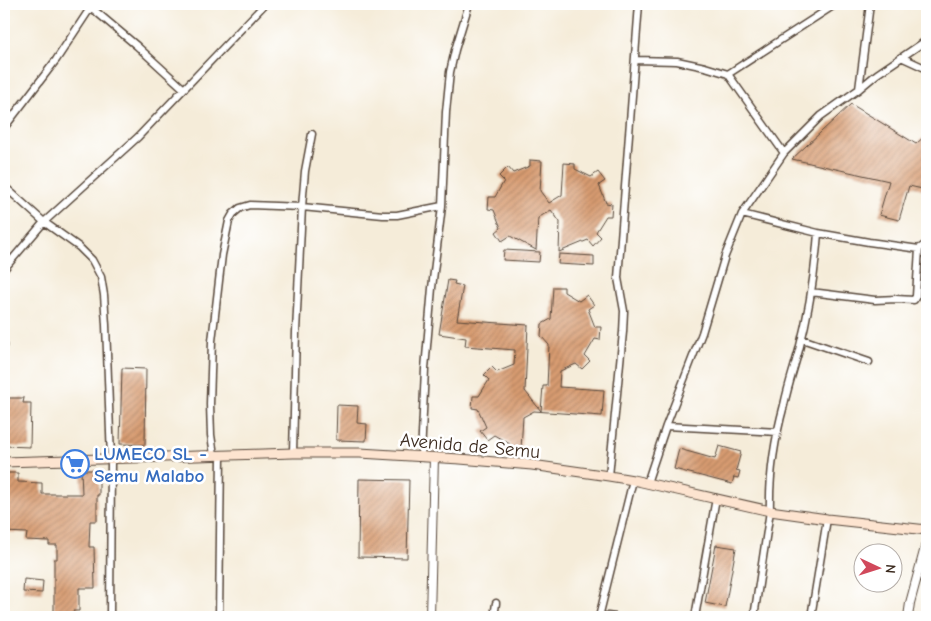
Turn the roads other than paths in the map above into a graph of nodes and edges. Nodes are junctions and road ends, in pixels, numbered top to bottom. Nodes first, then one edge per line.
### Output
1 (265, 4) edge
2 (469, 4) edge
3 (639, 4) edge
4 (836, 4) edge
5 (870, 4) edge
6 (90, 5) edge
7 (927, 40) edge
8 (901, 57) junction
9 (634, 60) junction
10 (927, 69) edge
11 (728, 74) junction
12 (184, 89) junction
13 (859, 89) junction
14 (4, 128) edge
15 (312, 134) dead end
16 (784, 153) junction
17 (4, 186) edge
18 (442, 206) junction
19 (302, 207) junction
20 (742, 214) junction
21 (44, 222) junction
22 (818, 233) junction
23 (927, 243) edge
24 (919, 249) junction
25 (4, 269) edge
26 (811, 292) junction
27 (802, 339) junction
28 (869, 362) dead end
29 (666, 426) junction
30 (778, 432) junction
31 (293, 453) junction
32 (218, 455) junction
33 (421, 456) junction
34 (434, 457) junction
35 (110, 459) junction
36 (4, 462) edge
37 (609, 476) junction
38 (633, 480) junction
39 (648, 483) junction
40 (716, 498) junction
41 (770, 511) junction
42 (827, 519) junction
43 (927, 530) edge
44 (927, 540) edge
45 (496, 603) dead end
46 (599, 616) edge
47 (110, 617) edge
48 (219, 617) edge
49 (430, 617) edge
50 (494, 617) edge
51 (615, 617) edge
52 (695, 617) edge
53 (754, 617) edge
54 (811, 617) edge
55 (908, 617) edge

1 - 12 street
2 - 18 street
3 - 9 street
4 - 11 street
5 - 13 street
6 - 12 street
6 - 14 street
7 - 8 street
8 - 10 street
8 - 13 street
9 - 11 street
9 - 37 street
11 - 16 street
12 - 21 street
13 - 16 street
15 - 19 street
16 - 20 street
17 - 21 street
18 - 19 street
18 - 33 street
19 - 31 street
19 - 32 street
20 - 22 street
20 - 29 street
21 - 25 street
21 - 35 street
22 - 24 street
22 - 26 street
23 - 24 street
24 - 26 street
26 - 27 street
27 - 28 street
27 - 30 street
29 - 30 street
29 - 39 street
30 - 41 street
31 - 32 main road, Avenida de Semu
31 - 33 main road, Avenida de Semu
32 - 35 main road, Avenida de Semu
32 - 48 street
33 - 34 main road, Avenida de Semu
34 - 37 main road, Avenida de Semu
34 - 49 street
35 - 36 main road, Avenida de Semu
35 - 47 street
37 - 38 main road, Avenida de Semu
38 - 39 main road, Avenida de Semu
38 - 46 street
39 - 40 main road, Avenida de Semu
40 - 41 main road, Avenida de Semu
40 - 52 street
41 - 42 main road, Avenida de Semu
41 - 53 street
42 - 43 main road, Avenida de Semu
42 - 54 street
44 - 55 street
45 - 50 street
46 - 51 street

